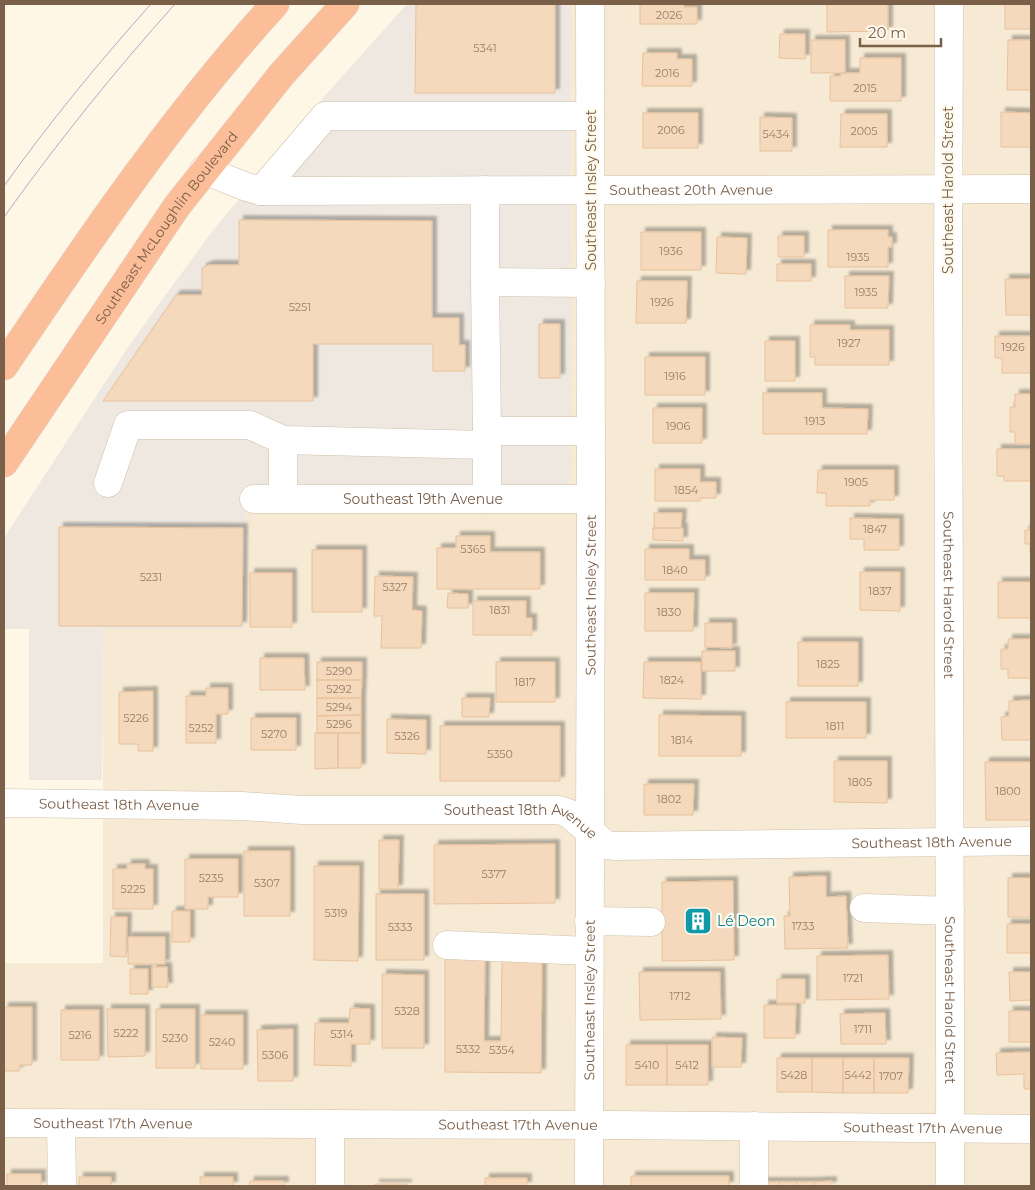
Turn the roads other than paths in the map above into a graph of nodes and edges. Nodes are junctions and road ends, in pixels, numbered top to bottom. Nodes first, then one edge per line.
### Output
1 (275, 4) edge
2 (345, 4) edge
3 (590, 4) edge
4 (949, 4) edge
5 (590, 116) junction
6 (204, 170) junction
7 (948, 189) junction
8 (1031, 189) edge
9 (261, 190) junction
10 (485, 190) junction
11 (590, 190) junction
12 (485, 282) junction
13 (591, 283) junction
14 (4, 366) edge
15 (591, 431) junction
16 (487, 438) junction
17 (283, 440) junction
18 (4, 463) edge
19 (108, 483) dead end
20 (254, 498) dead end
21 (283, 498) junction
22 (488, 498) junction
23 (591, 499) junction
24 (4, 803) edge
25 (590, 832) junction
26 (950, 841) junction
27 (1031, 841) edge
28 (864, 908) dead end
29 (950, 911) junction
30 (590, 921) junction
31 (651, 922) dead end
32 (447, 945) dead end
33 (590, 951) junction
34 (4, 1123) edge
35 (61, 1123) junction
36 (330, 1124) junction
37 (590, 1125) junction
38 (754, 1126) junction
39 (950, 1128) junction
40 (1031, 1129) edge
41 (62, 1186) edge
42 (330, 1186) edge
43 (589, 1186) edge
44 (754, 1186) edge
45 (950, 1186) edge

1 - 14 highway
2 - 6 highway, Southeast McLoughlin Boulevard
3 - 5 street, Southeast Insley Street
4 - 7 street, Southeast Harold Street
5 - 9 street
5 - 11 street, Southeast Insley Street
6 - 9 street, Southeast 20th Avenue
6 - 18 highway, Southeast McLoughlin Boulevard
7 - 8 street, Southeast 20th Avenue
7 - 11 street, Southeast 20th Avenue
7 - 26 street, Southeast Harold Street
9 - 10 street, Southeast 20th Avenue
10 - 11 street, Southeast 20th Avenue
10 - 12 street
11 - 13 street, Southeast Insley Street
12 - 13 street
12 - 16 street
13 - 15 street, Southeast Insley Street
15 - 16 street
15 - 23 street, Southeast Insley Street
16 - 17 street
16 - 22 street
17 - 19 street
17 - 21 street
20 - 21 street, Southeast 19th Avenue
21 - 22 street, Southeast 19th Avenue
22 - 23 street, Southeast 19th Avenue
23 - 25 street, Southeast Insley Street
24 - 25 street, Southeast 18th Avenue
25 - 26 street, Southeast 18th Avenue
25 - 30 street, Southeast Insley Street
26 - 27 street, Southeast 18th Avenue
26 - 29 street, Southeast Harold Street
28 - 29 street
29 - 39 street, Southeast Harold Street
30 - 31 street
30 - 33 street, Southeast Insley Street
32 - 33 street
33 - 37 street, Southeast Insley Street
34 - 35 street, Southeast 17th Avenue
35 - 36 street, Southeast 17th Avenue
35 - 41 street
36 - 37 street, Southeast 17th Avenue
36 - 42 street
37 - 38 street, Southeast 17th Avenue
37 - 43 street, Southeast Insley Street
38 - 39 street, Southeast 17th Avenue
38 - 44 street
39 - 40 street, Southeast 17th Avenue
39 - 45 street, Southeast Harold Street

